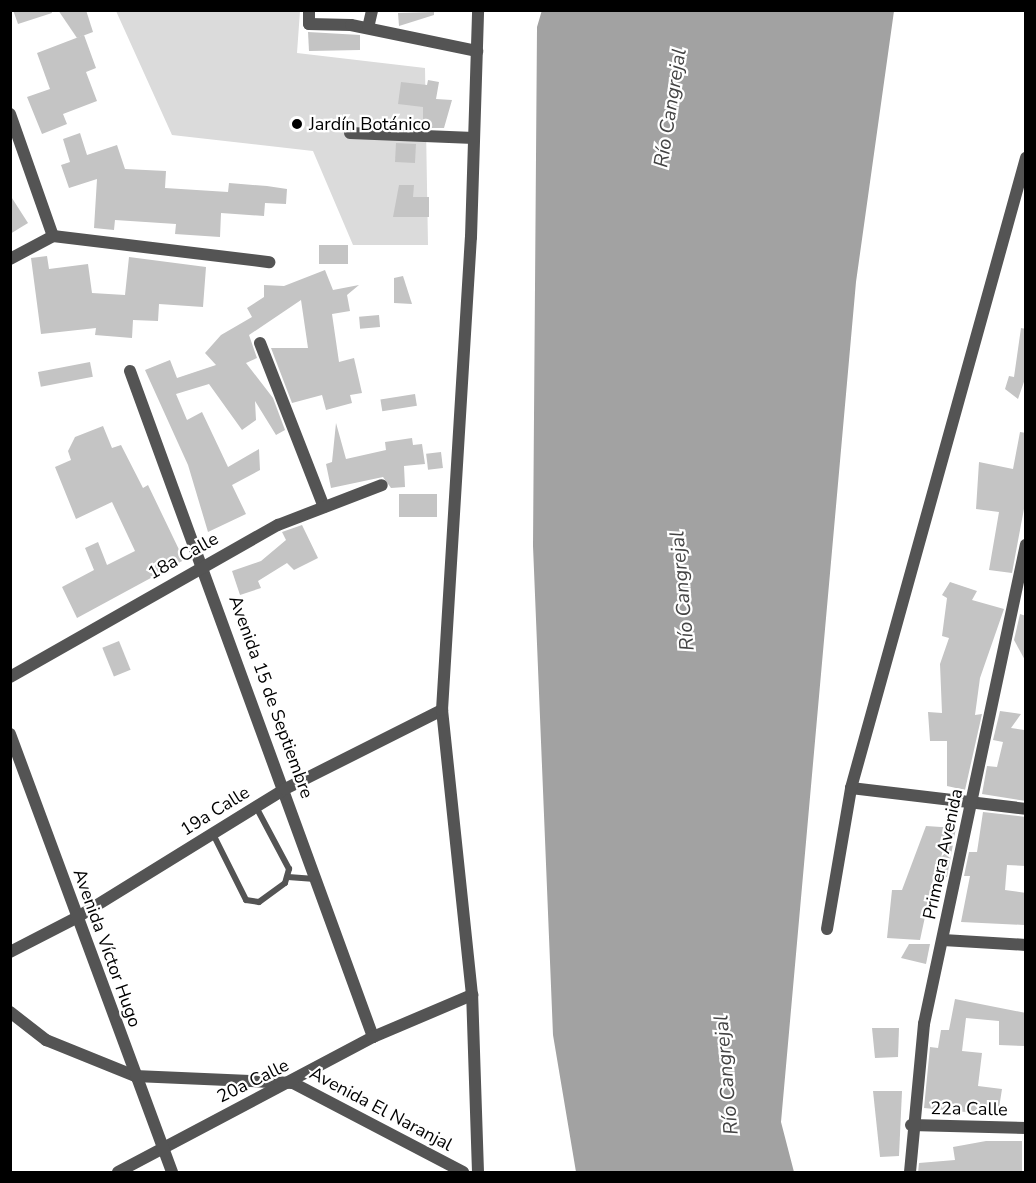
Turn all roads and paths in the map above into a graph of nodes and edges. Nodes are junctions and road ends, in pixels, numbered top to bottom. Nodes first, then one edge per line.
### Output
1 (309, 10) edge
2 (372, 10) edge
3 (478, 10) edge
4 (368, 28) junction
5 (477, 51) junction
6 (10, 114) edge
7 (350, 134) dead end
8 (474, 138) junction
9 (1026, 158) edge
10 (53, 236) junction
11 (10, 259) edge
12 (269, 262) dead end
13 (260, 343) dead end
14 (130, 371) dead end
15 (382, 485) dead end
16 (324, 507) junction
17 (1026, 545) edge
18 (205, 564) junction
19 (10, 676) edge
20 (442, 710) junction
21 (10, 734) edge
22 (851, 788) junction
23 (285, 789) junction
24 (971, 804) junction
25 (256, 807) junction
26 (1026, 809) edge
27 (212, 834) junction
28 (288, 877) junction
29 (317, 879) junction
30 (76, 918) junction
31 (827, 930) dead end
32 (943, 940) junction
33 (1026, 945) edge
34 (10, 952) edge
35 (472, 995) junction
36 (10, 1012) edge
37 (373, 1037) junction
38 (135, 1076) junction
39 (293, 1083) junction
40 (911, 1125) junction
41 (1026, 1128) edge
42 (162, 1145) junction
43 (118, 1173) edge
44 (172, 1173) edge
45 (463, 1173) edge
46 (478, 1173) edge
47 (910, 1173) edge

1 - 4 street
2 - 4 street
3 - 5 street
4 - 5 street
5 - 8 street
6 - 10 street
7 - 8 street
8 - 20 street
9 - 22 street
10 - 11 street
10 - 12 street
13 - 16 street
14 - 18 street, Avenida 15 de Septiembre
15 - 16 street, 18a Calle
16 - 18 street, 18a Calle
17 - 24 street, Primera Avenida
18 - 19 street, 18a Calle
18 - 23 street, Avenida 15 de Septiembre
20 - 23 street, 19a Calle
20 - 35 street
21 - 30 street, Avenida Víctor Hugo
22 - 24 street
22 - 31 street
23 - 25 street, 19a Calle
23 - 29 street, Avenida 15 de Septiembre
24 - 26 street
24 - 32 street, Primera Avenida
25 - 27 street, 19a Calle
25 - 28 lane
27 - 28 lane
27 - 30 street, 19a Calle
28 - 29 lane
29 - 37 street, Avenida 15 de Septiembre
30 - 34 street, 19a Calle
30 - 38 street, Avenida Víctor Hugo
32 - 33 street
32 - 40 street, Primera Avenida
35 - 37 street, 20a Calle
35 - 46 street
36 - 38 street, Avenida El Naranjal
37 - 39 street, 20a Calle
38 - 39 street, Avenida El Naranjal
38 - 42 street, Avenida Víctor Hugo
39 - 42 street, 20a Calle
39 - 45 street, Avenida El Naranjal
40 - 41 street, 22a Calle
40 - 47 street, Primera Avenida
42 - 43 street, 20a Calle
42 - 44 street, Avenida Víctor Hugo

